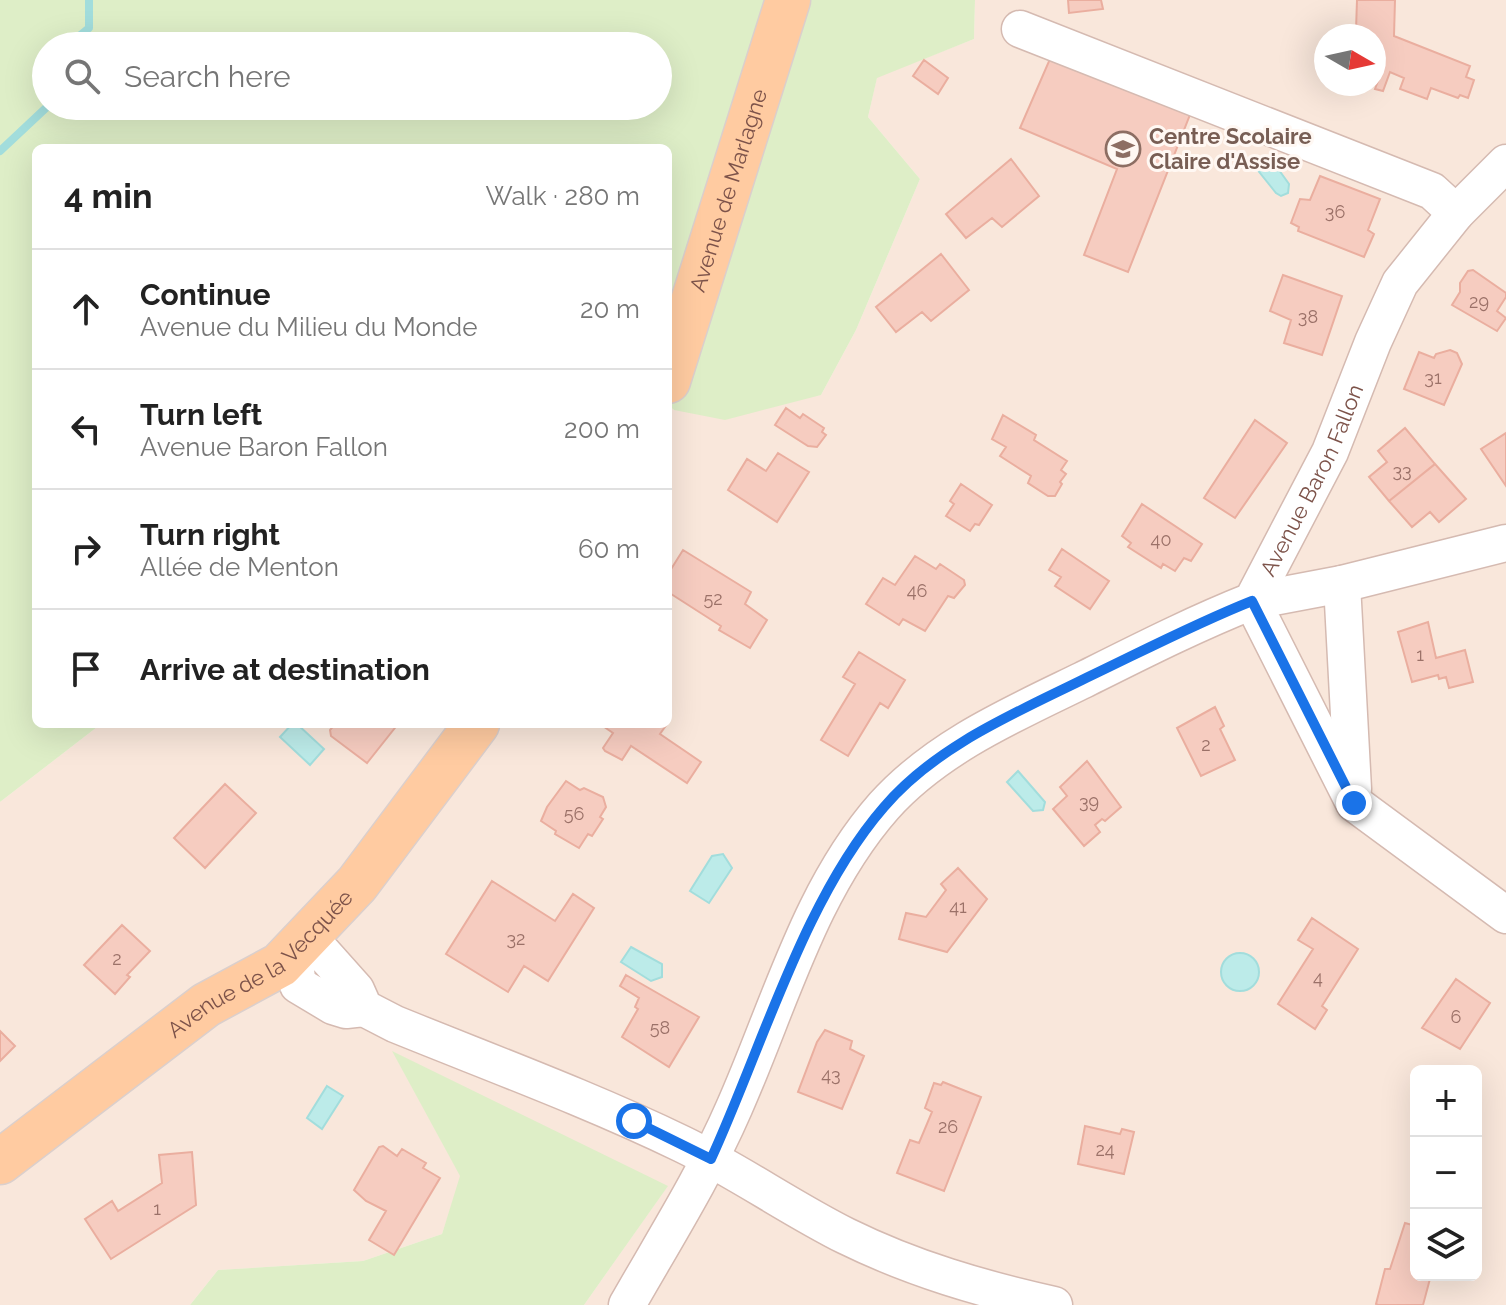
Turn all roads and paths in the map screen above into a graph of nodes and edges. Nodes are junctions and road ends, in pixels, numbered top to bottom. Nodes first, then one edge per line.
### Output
1 (788, 0) edge
2 (1020, 29) dead end
3 (1506, 163) edge
4 (1456, 213) junction
5 (672, 368) edge
6 (1506, 543) edge
7 (1342, 584) junction
8 (1252, 601) junction
9 (474, 728) edge
10 (1354, 803) junction
11 (1506, 915) edge
12 (293, 950) junction
13 (711, 1159) junction
14 (0, 1162) edge
15 (627, 1305) edge
16 (1054, 1305) edge

1 - 5 main road, Avenue de Marlagne
2 - 4 street
3 - 4 street, Avenue Baron Fallon
4 - 8 street, Avenue Baron Fallon
6 - 7 street
7 - 8 street
7 - 10 street
8 - 10 street
8 - 13 street, Avenue Baron Fallon
9 - 12 main road, Avenue de la Vecquée
10 - 11 street
12 - 13 street
12 - 14 main road, Avenue de la Vecquée
13 - 15 street, Avenue Baron Fallon
13 - 16 street

